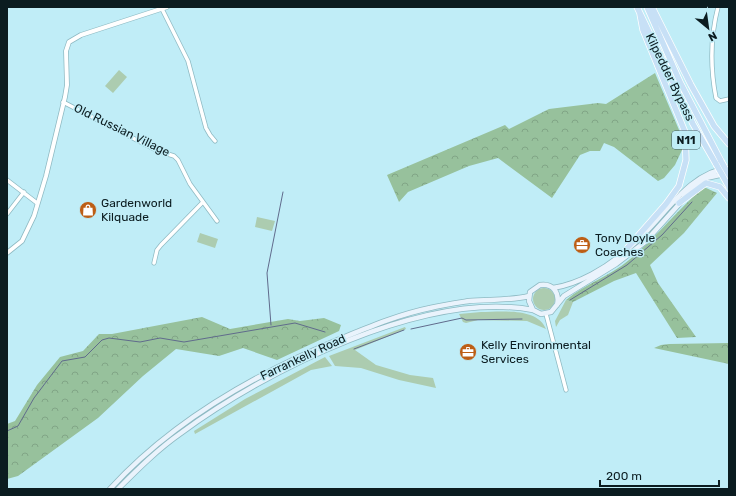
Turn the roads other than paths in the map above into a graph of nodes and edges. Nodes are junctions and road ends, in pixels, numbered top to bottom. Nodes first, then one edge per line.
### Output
1 (166, 7) edge
2 (637, 7) edge
3 (647, 7) edge
4 (652, 7) edge
5 (718, 7) edge
6 (162, 9) junction
7 (640, 14) junction
8 (729, 99) edge
9 (63, 102) junction
10 (216, 141) dead end
11 (729, 144) edge
12 (718, 163) junction
13 (729, 168) edge
14 (729, 174) edge
15 (7, 180) edge
16 (729, 187) edge
17 (24, 192) junction
18 (729, 198) edge
19 (203, 202) junction
20 (37, 203) junction
21 (679, 203) junction
22 (7, 214) edge
23 (216, 221) dead end
24 (7, 253) edge
25 (623, 253) junction
26 (154, 263) dead end
27 (553, 288) junction
28 (529, 296) junction
29 (557, 305) junction
30 (533, 310) junction
31 (546, 314) junction
32 (566, 390) dead end
33 (110, 489) edge
34 (118, 489) edge

1 - 6 street
2 - 7 highway, Kilpedder Bypass / N11
3 - 12 highway, Kilpedder Bypass / N11
4 - 11 highway, N11
5 - 8 street
6 - 9 street
6 - 10 street
7 - 12 highway, Kilpedder Bypass / N11
7 - 25 highway, N11
9 - 19 street, Old Russian Village
9 - 20 street
12 - 14 highway, Kilpedder Bypass / N11, bridge
12 - 16 highway, Kilpedder Bypass / N11, bridge
13 - 25 main road
14 - 21 main road
15 - 17 street
17 - 20 street
17 - 22 street
18 - 21 highway
19 - 23 street, Old Russian Village
19 - 26 street
20 - 24 street
21 - 29 main road
25 - 27 main road
27 - 28 main road
27 - 29 main road
28 - 30 main road
28 - 33 main road, Farrankelly Road
29 - 31 main road
30 - 31 main road
30 - 34 main road, Farrankelly Road
31 - 32 street

